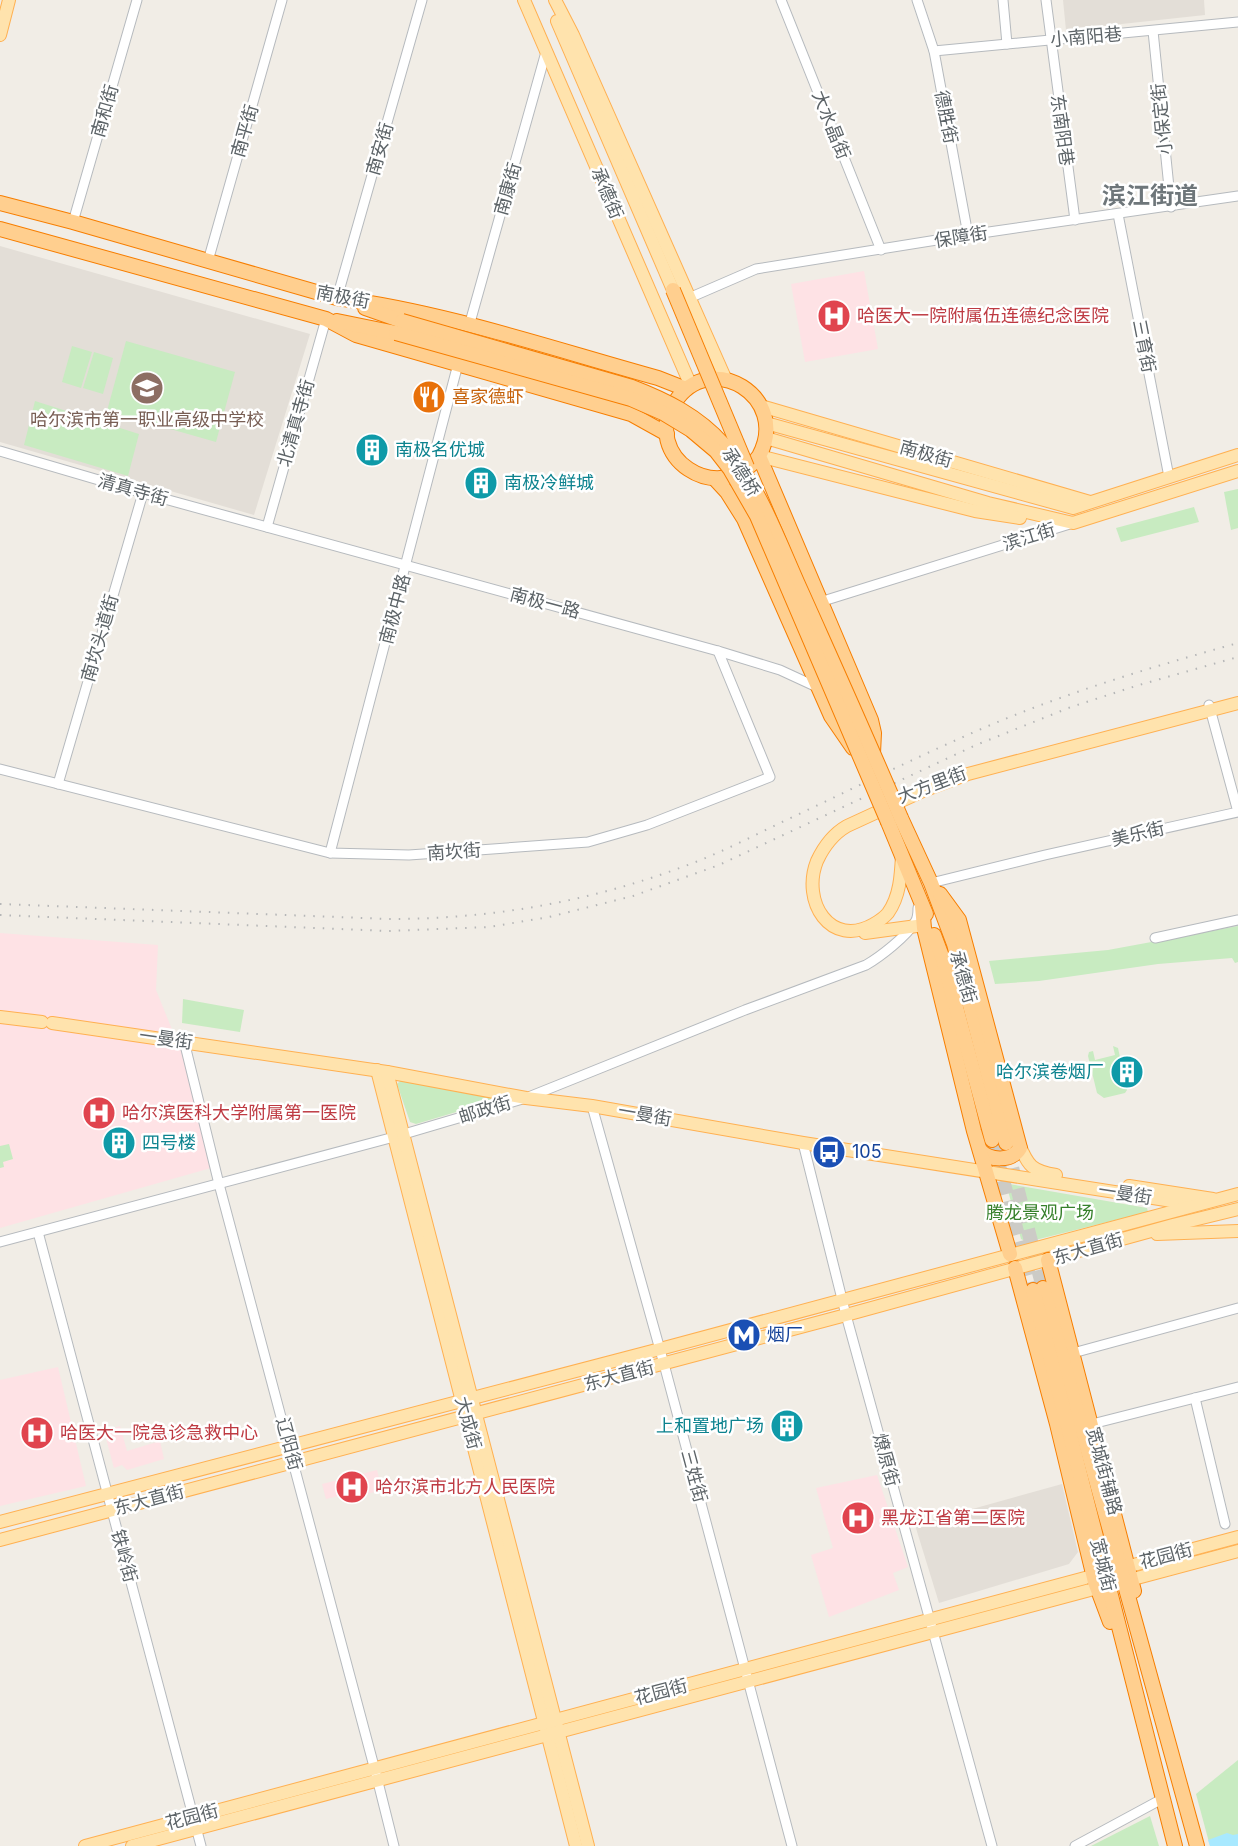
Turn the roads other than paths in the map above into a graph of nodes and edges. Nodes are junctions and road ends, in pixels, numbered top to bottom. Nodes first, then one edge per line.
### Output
1 (9, 0) edge
2 (137, 0) edge
3 (282, 0) edge
4 (422, 0) edge
5 (524, 0) edge
6 (549, 0) edge
7 (555, 0) edge
8 (781, 0) edge
9 (916, 0) edge
10 (1003, 0) edge
11 (1046, 0) edge
12 (3, 12) edge
13 (1238, 22) edge
14 (1154, 31) junction
15 (0, 35) edge
16 (1050, 40) junction
17 (1007, 45) junction
18 (934, 51) junction
19 (546, 52) junction
20 (1238, 196) edge
21 (0, 203) edge
22 (1171, 207) junction
23 (1118, 214) junction
24 (1075, 220) junction
25 (74, 222) junction
26 (0, 229) edge
27 (968, 235) junction
28 (881, 250) junction
29 (208, 261) junction
30 (673, 290) joint
31 (337, 298) junction
32 (689, 298) junction
33 (326, 319) junction
34 (470, 326) junction
35 (399, 327) junction
36 (458, 364) junction
37 (726, 380) junction
38 (688, 388) junction
39 (761, 406) junction
40 (766, 423) junction
41 (667, 434) junction
42 (766, 438) junction
43 (0, 451) edge
44 (1238, 455) edge
45 (759, 456) junction
46 (1238, 471) edge
47 (1169, 477) junction
48 (716, 479) junction
49 (143, 493) junction
50 (1090, 502) junction
51 (1073, 508) joint
52 (765, 511) junction
53 (1057, 519) junction
54 (1073, 523) junction
55 (267, 527) junction
56 (406, 565) junction
57 (820, 602) junction
58 (718, 651) junction
59 (819, 688) junction
60 (1238, 697) edge
61 (1238, 703) edge
62 (1210, 707) junction
63 (868, 756) junction
64 (0, 769) edge
65 (58, 784) junction
66 (1238, 812) edge
67 (894, 820) junction
68 (330, 853) junction
69 (902, 853) junction
70 (931, 883) junction
71 (920, 900) junction
72 (1238, 920) edge
73 (918, 925) junction
74 (1155, 938) dead end
75 (0, 1017) edge
76 (184, 1041) junction
77 (382, 1071) junction
78 (526, 1098) junction
79 (592, 1106) junction
80 (399, 1136) junction
81 (1006, 1142) junction
82 (803, 1143) junction
83 (980, 1149) junction
84 (987, 1172) junction
85 (219, 1184) junction
86 (1238, 1194) edge
87 (1220, 1200) junction
88 (1196, 1205) junction
89 (1237, 1208) edge
90 (1238, 1231) edge
91 (38, 1232) junction
92 (1138, 1235) junction
93 (0, 1242) edge
94 (1010, 1254) junction
95 (1048, 1260) junction
96 (1015, 1268) junction
97 (842, 1300) junction
98 (1238, 1308) edge
99 (846, 1315) junction
100 (660, 1349) junction
101 (1073, 1353) junction
102 (664, 1364) junction
103 (1238, 1387) edge
104 (1195, 1398) junction
105 (467, 1400) junction
106 (471, 1415) junction
107 (1092, 1424) junction
108 (290, 1446) junction
109 (294, 1462) junction
110 (108, 1494) junction
111 (112, 1510) junction
112 (0, 1522) edge
113 (1225, 1524) dead end
114 (1238, 1537) edge
115 (0, 1540) edge
116 (1238, 1551) edge
117 (1126, 1574) junction
118 (1101, 1581) junction
119 (932, 1626) junction
120 (747, 1675) junction
121 (552, 1727) junction
122 (376, 1774) junction
123 (1162, 1799) junction
124 (195, 1823) junction
125 (1196, 1840) edge
126 (1174, 1843) edge
127 (85, 1846) edge
128 (132, 1846) edge
129 (201, 1846) edge
130 (394, 1846) edge
131 (576, 1846) edge
132 (588, 1846) edge
133 (792, 1846) edge
134 (992, 1846) edge
135 (1076, 1846) edge

1 - 12 main road
2 - 25 street, 南和街
3 - 29 street, 南平街
4 - 31 street, 南安街
5 - 19 main road, 承德街
6 - 30 main road
7 - 32 main road
8 - 28 street, 大水晶街
9 - 18 street, 德胜街
10 - 17 street
11 - 16 street, 东南阳巷
12 - 15 main road
13 - 14 street, 小南阳巷
14 - 16 street, 小南阳巷
14 - 22 street, 小保定街
16 - 17 street, 小南阳巷
16 - 24 street, 东南阳巷
17 - 18 street, 小南阳巷
18 - 27 street, 德胜街
19 - 34 street, 南康街
19 - 38 main road, 承德街
20 - 22 street, 保障街
21 - 25 highway, 南极街
22 - 23 street, 保障街
23 - 24 street, 保障街
23 - 47 street, 三育街
24 - 27 street, 保障街
25 - 29 highway, 南极街
26 - 33 highway, 南极街
27 - 28 street, 保障街
28 - 32 street, 保障街
29 - 31 highway, 南极街
30 - 52 highway, bridge
31 - 34 highway, 南极街
31 - 35 highway
32 - 37 main road
33 - 35 highway
33 - 36 highway, 南极街
33 - 55 street, 北清真寺街
34 - 38 highway, 南极街
35 - 52 highway, 承德桥, bridge
35 - 63 highway, 承德桥, bridge
36 - 41 highway, 南极街
36 - 56 street, 南极中路
37 - 38 highway
37 - 39 highway
38 - 41 highway
39 - 40 highway
39 - 50 main road, 南极街
40 - 42 highway
40 - 51 main road, 南极街
41 - 48 highway
42 - 45 highway
42 - 53 main road, 南极街
43 - 49 street, 清真寺街
44 - 47 main road, 滨江街
45 - 48 highway
45 - 53 main road, 南极街
45 - 57 highway
46 - 54 main road, 滨江街
47 - 50 main road, 滨江街
48 - 59 highway
49 - 55 street, 清真寺街
49 - 65 street, 南坎头道街
50 - 51 main road, 滨江街
52 - 63 highway, 承德桥, bridge
53 - 54 main road, 南极街
54 - 57 street, 滨江街
55 - 56 street, 南极一路
56 - 58 street, 南极一路
56 - 68 street, 南极中路
57 - 63 highway
58 - 59 street, 南极一路
58 - 68 street, 南坎街
59 - 63 highway, bridge
60 - 62 main road, 大方里街
61 - 62 main road, 大方里街
62 - 66 street, 美乐街
62 - 69 main road, 大方里街
62 - 73 main road, 大方里街
63 - 67 highway, 承德桥, bridge
64 - 65 street, 南坎街
65 - 68 street, 南坎街
66 - 70 street, 美乐街
67 - 69 highway, 承德街
67 - 70 highway, 承德街
69 - 71 highway, 承德街
70 - 81 highway, 承德街
71 - 73 highway
71 - 81 highway, 承德街
72 - 74 street
73 - 78 street, 邮政街
73 - 83 highway
75 - 76 main road, 一曼街
76 - 77 main road, 一曼街
76 - 85 street, 辽阳街
77 - 78 main road, 一曼街
77 - 80 main road, 大成街
78 - 79 main road, 一曼街
78 - 80 street, 邮政街
79 - 82 main road, 一曼街
79 - 100 street, 三姓街
80 - 85 street, 邮政街
80 - 105 main road, 大成街
81 - 83 highway
81 - 87 main road, 一曼街
82 - 84 main road, 一曼街
82 - 97 street, 燎原街
83 - 84 highway
84 - 88 main road, 一曼街
84 - 94 highway
85 - 91 street, 邮政街
85 - 108 street, 辽阳街
86 - 87 main road, 东大直街
87 - 88 main road, 东大直街
87 - 89 main road, 一曼街
88 - 89 main road, 一曼街
88 - 94 main road, 东大直街
89 - 92 main road, 东大直街
90 - 92 main road
91 - 93 street, 邮政街
91 - 110 street, 铁岭街
92 - 95 main road, 东大直街
94 - 97 main road, 东大直街
95 - 96 main road, 东大直街
95 - 101 highway, 宽城街辅路
96 - 99 main road, 东大直街
96 - 118 highway, 宽城街辅路
97 - 99 street, 燎原街
97 - 100 main road, 东大直街
98 - 101 street
99 - 102 main road, 东大直街
99 - 119 street, 燎原街
100 - 102 street, 三姓街
100 - 105 main road, 东大直街
101 - 107 highway, 宽城街辅路
102 - 106 main road, 东大直街
102 - 120 street, 三姓街
103 - 104 street
104 - 107 street
104 - 113 street
105 - 106 main road, 大成街
105 - 108 main road, 东大直街
106 - 109 main road, 东大直街
106 - 121 main road, 大成街
107 - 117 highway, 宽城街辅路
108 - 109 street, 辽阳街
108 - 110 main road, 东大直街
109 - 111 main road, 东大直街
109 - 122 street, 辽阳街
110 - 111 street, 铁岭街
110 - 112 main road, 东大直街
111 - 115 main road, 东大直街
111 - 124 street, 铁岭街
114 - 117 main road, 花园街
116 - 117 main road, 花园街
117 - 118 main road, 花园街
117 - 118 highway, 宽城街
117 - 125 highway, 宽城街
118 - 119 main road, 花园街
118 - 123 highway, 宽城街
119 - 120 main road, 花园街
119 - 134 street, 燎原街
120 - 121 main road, 花园街
120 - 133 street, 三姓街
121 - 122 main road, 花园街
121 - 131 main road, 大成街
121 - 132 main road, 大成街
122 - 124 main road, 花园街
122 - 130 street, 辽阳街
123 - 126 highway, 宽城街
123 - 135 street
124 - 127 main road, 花园街
124 - 128 main road, 花园街
124 - 129 street, 铁岭街

